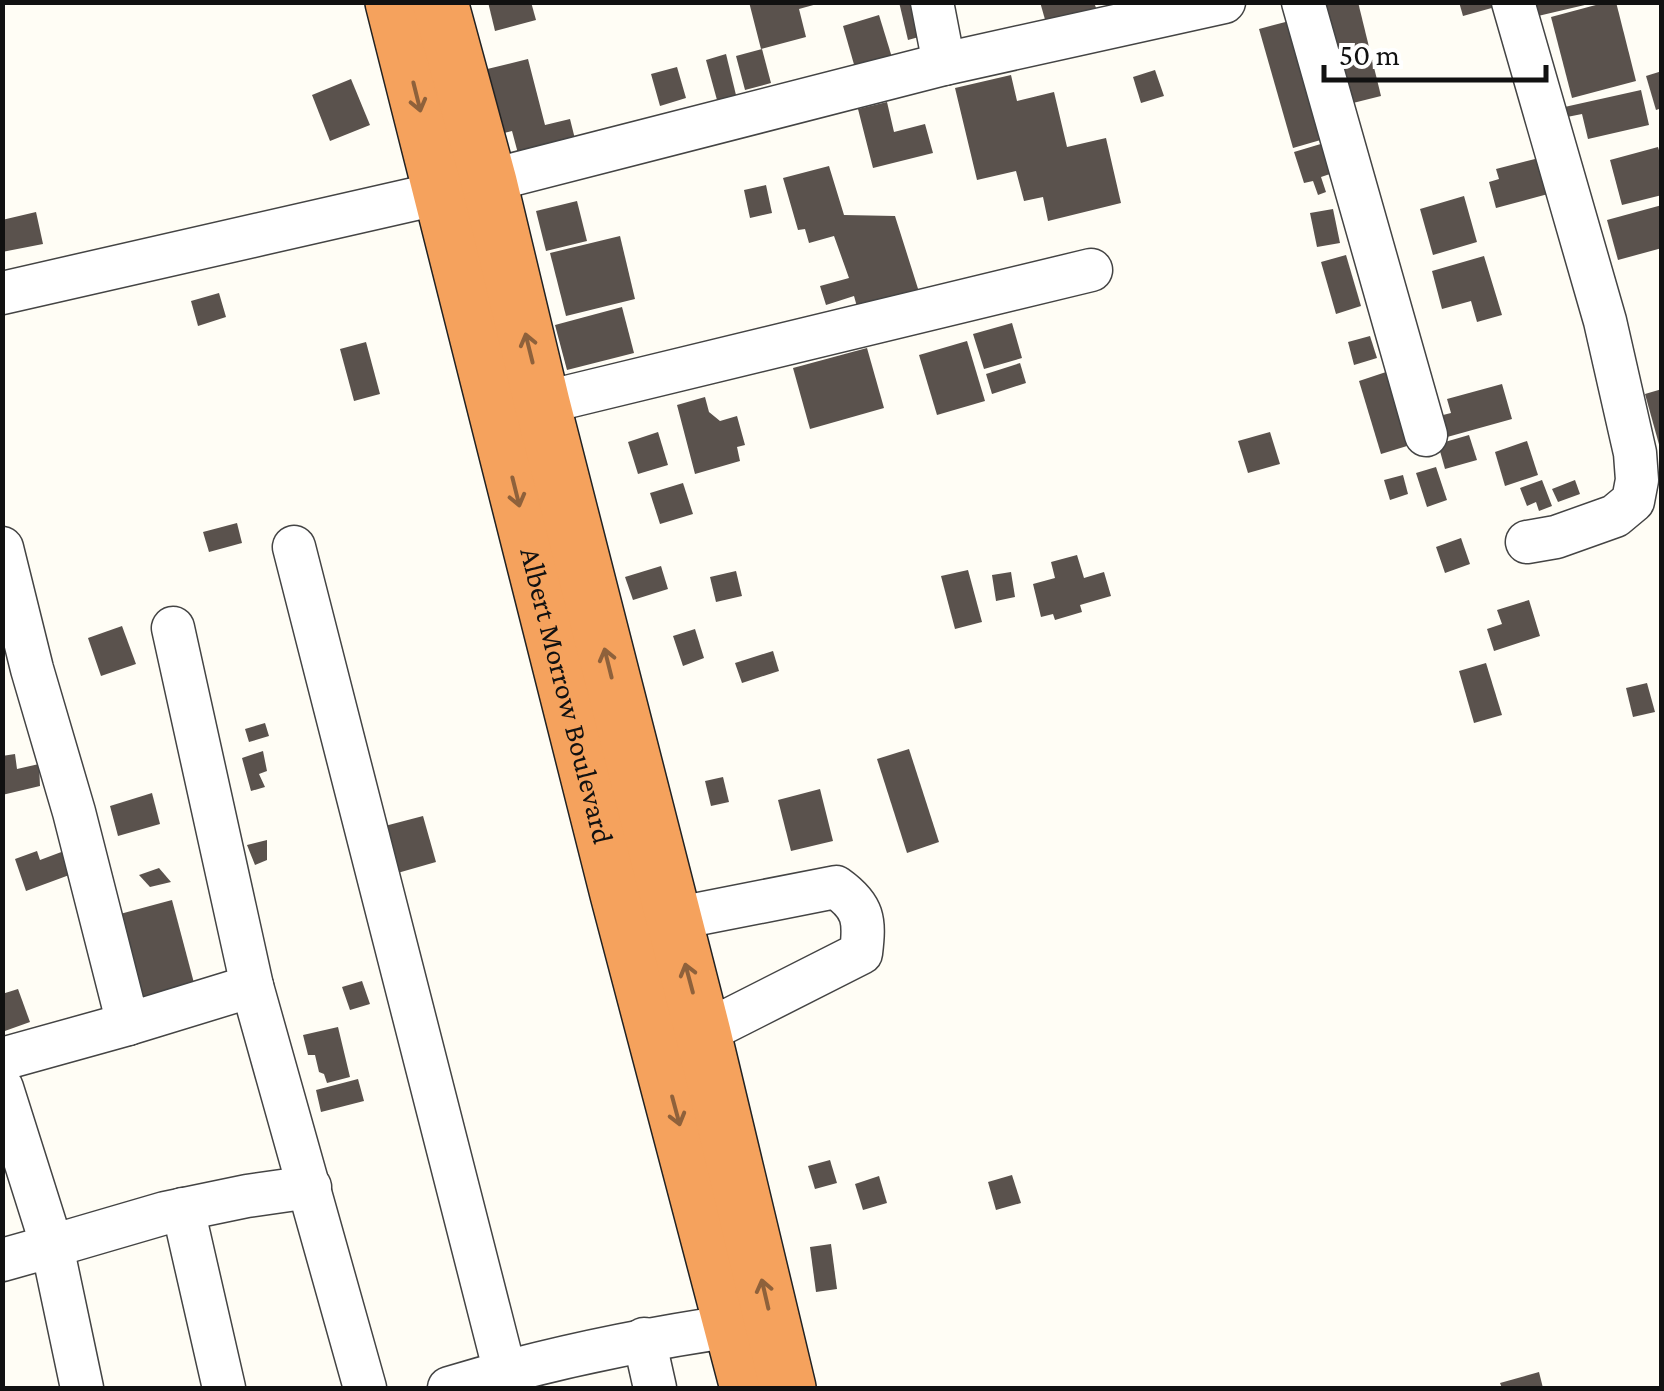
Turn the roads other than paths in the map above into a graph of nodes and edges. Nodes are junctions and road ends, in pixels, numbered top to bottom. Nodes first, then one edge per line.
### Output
1 (394, 2) edge
2 (440, 2) edge
3 (932, 2) edge
4 (1224, 2) edge
5 (1303, 2) edge
6 (1514, 2) edge
7 (944, 64) junction
8 (465, 187) junction
9 (1091, 270) dead end
10 (2, 293) edge
11 (542, 403) junction
12 (1426, 434) dead end
13 (1526, 542) dead end
14 (294, 547) dead end
15 (2, 548) edge
16 (174, 628) dead end
17 (673, 919) junction
18 (252, 986) junction
19 (128, 1024) junction
20 (704, 1033) junction
21 (2, 1060) edge
22 (2, 1088) edge
23 (310, 1188) junction
24 (183, 1209) junction
25 (52, 1246) junction
26 (2, 1260) edge
27 (733, 1326) junction
28 (644, 1340) junction
29 (507, 1380) edge
30 (82, 1388) edge
31 (224, 1388) edge
32 (365, 1388) edge
33 (449, 1388) edge
34 (655, 1388) edge
35 (748, 1388) edge
36 (788, 1388) edge

1 -> 8 highway, Albert Morrow Boulevard
2 - 8 highway, Albert Morrow Boulevard
3 - 7 street
4 - 7 street
5 - 12 street
6 - 13 street
7 - 8 street
8 - 10 street
11 -> 8 highway, Albert Morrow Boulevard
8 -> 27 highway, Albert Morrow Boulevard
9 - 11 street
17 -> 11 highway, Albert Morrow Boulevard
14 - 29 street
15 - 19 street
16 - 18 street
20 -> 17 highway, Albert Morrow Boulevard
17 - 20 street
18 - 19 street
18 - 23 street
19 - 21 street
36 -> 20 highway, Albert Morrow Boulevard
22 - 25 street
23 - 24 street
23 - 32 street
24 - 25 street
24 - 31 street
25 - 26 street
25 - 30 street
27 - 28 street
27 - 35 highway, Albert Morrow Boulevard
28 - 29 street
28 - 34 street
29 - 33 street

